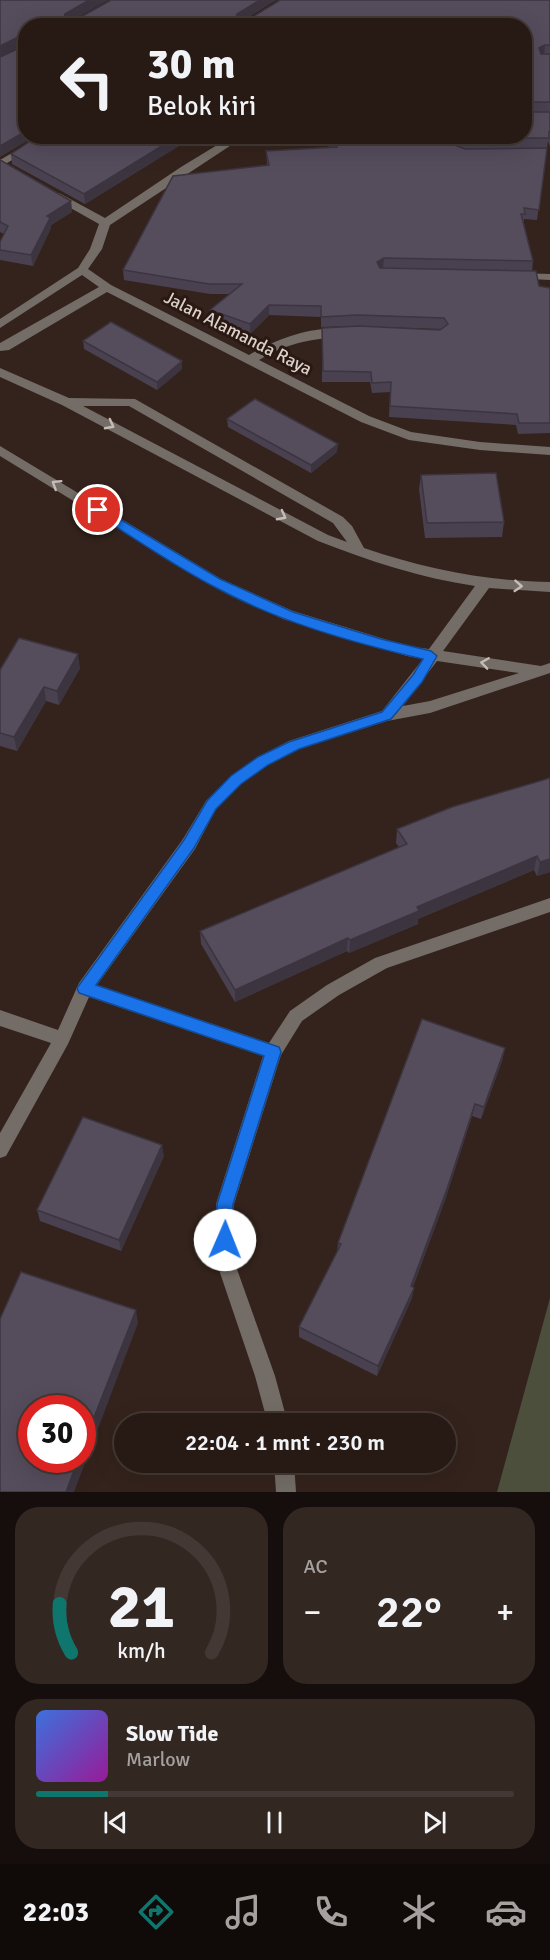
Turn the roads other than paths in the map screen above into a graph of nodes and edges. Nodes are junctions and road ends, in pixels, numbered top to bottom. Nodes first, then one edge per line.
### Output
1 (38, 144) edge
2 (227, 144) edge
3 (451, 144) edge
4 (476, 154) edge
5 (5, 167) edge
6 (48, 191) edge
7 (105, 222) junction
8 (82, 270) junction
9 (507, 276) edge
10 (550, 277) edge
11 (108, 287) junction
12 (0, 324) edge
13 (351, 334) edge
14 (0, 347) edge
15 (250, 360) junction
16 (0, 372) edge
17 (66, 402) junction
18 (0, 450) edge
19 (550, 451) edge
20 (360, 553) junction
21 (486, 582) junction
22 (550, 587) edge
23 (431, 656) junction
24 (550, 660) edge
25 (544, 669) edge
26 (387, 715) junction
27 (550, 906) edge
28 (85, 988) junction
29 (0, 1018) edge
30 (62, 1039) junction
31 (273, 1052) junction
32 (0, 1150) edge
33 (275, 1413) edge
34 (285, 1473) edge
35 (286, 1492) edge

1 - 5 street
2 - 7 street
3 - 4 street
6 - 7 street
7 - 8 street
8 - 11 street, Jalan Alamanda Raya
8 - 12 street
9 - 10 street
11 - 14 street
11 - 15 street, Jalan Alamanda Raya
13 - 15 street
15 - 19 street, Jalan Alamanda Raya
16 - 17 street
17 -> 20 street
17 - 20 street
23 -> 18 street
20 - 21 street
21 -> 22 street
21 - 23 street
25 -> 23 street
23 - 26 street
24 - 25 street
25 - 26 street
26 - 28 street
27 - 31 street
28 - 30 street
28 - 31 street
29 - 30 street
30 - 32 street
31 - 33 street
34 - 35 street

